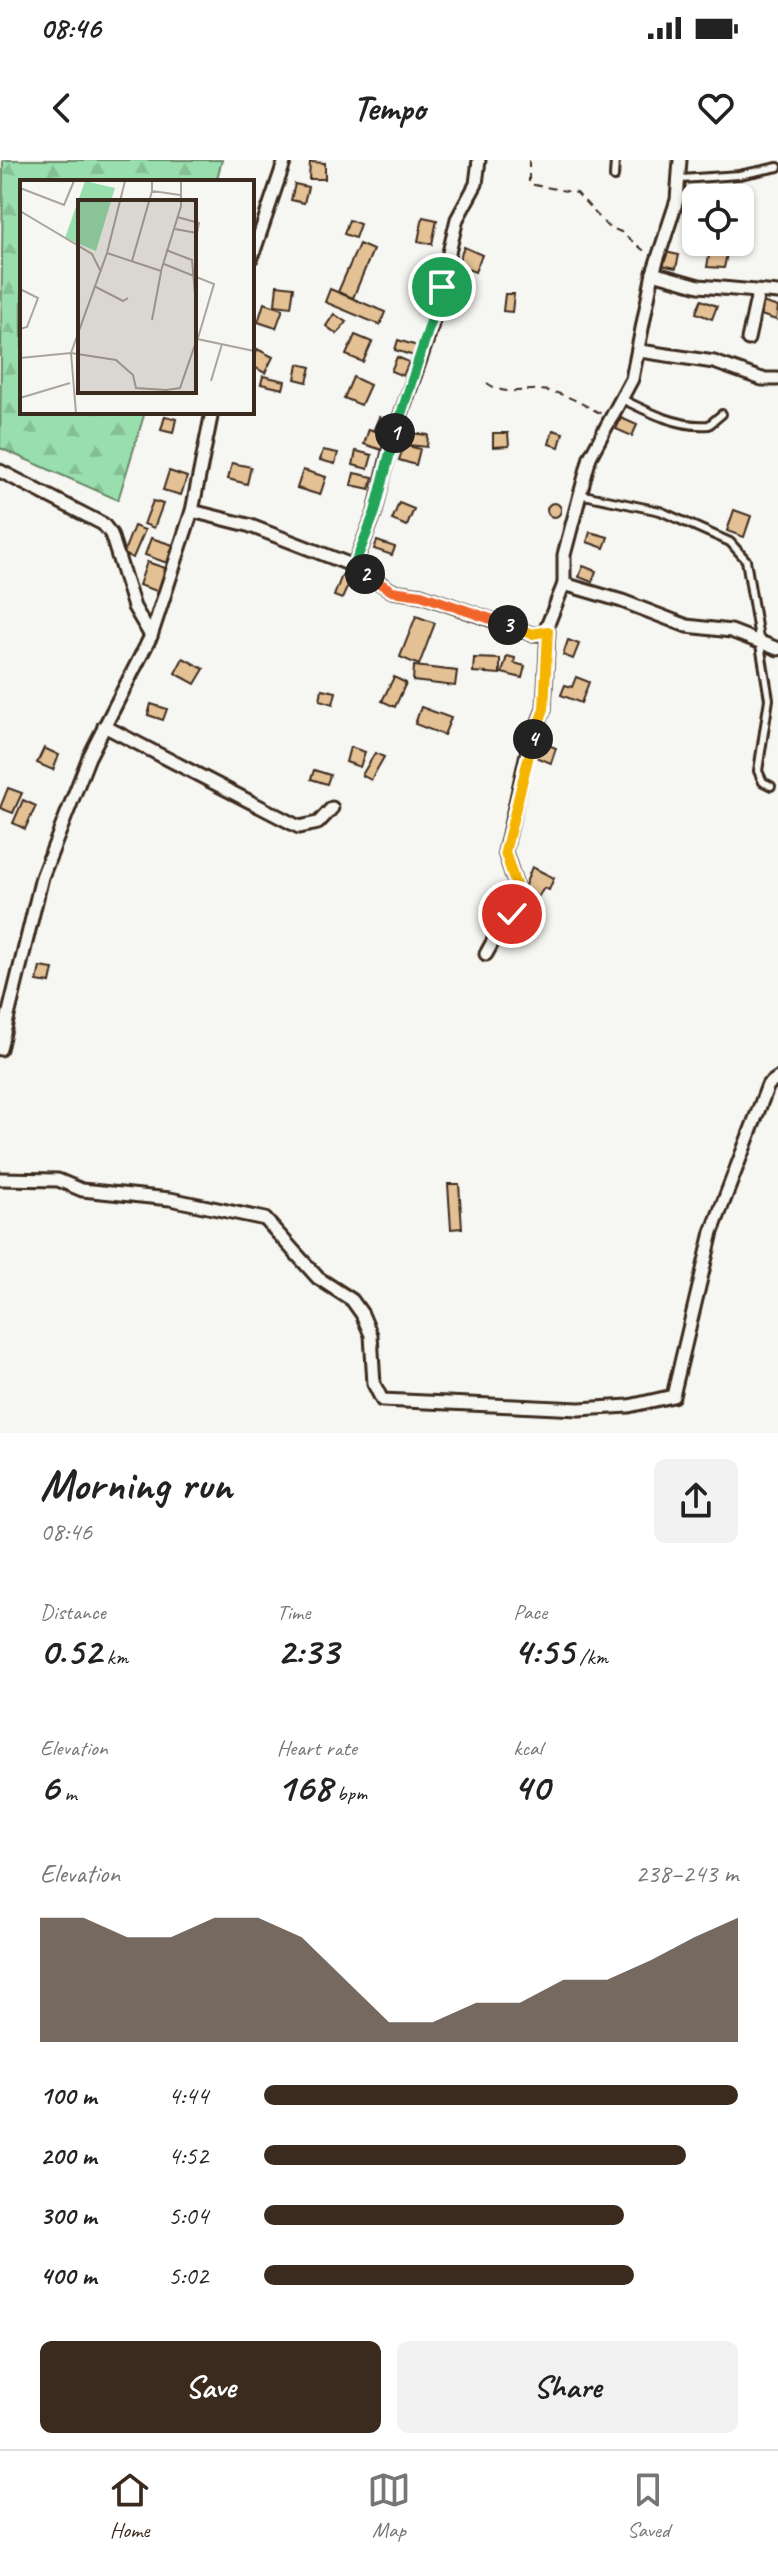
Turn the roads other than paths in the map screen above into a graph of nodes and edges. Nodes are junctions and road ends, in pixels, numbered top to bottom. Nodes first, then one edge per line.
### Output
1 (285, 160) edge
2 (479, 160) edge
3 (615, 160) edge
4 (680, 160) edge
5 (778, 167) edge
6 (614, 177) dead end
7 (681, 179) junction
8 (254, 251) edge
9 (654, 269) junction
10 (758, 293) junction
11 (778, 293) edge
12 (748, 339) dead end
13 (640, 351) junction
14 (778, 379) edge
15 (622, 399) junction
16 (212, 414) edge
17 (722, 414) dead end
18 (0, 471) edge
19 (579, 494) junction
20 (192, 511) junction
21 (354, 566) junction
22 (564, 584) junction
23 (548, 631) junction
24 (151, 636) junction
25 (762, 644) junction
26 (778, 649) edge
27 (104, 726) junction
28 (771, 786) dead end
29 (332, 808) dead end
30 (486, 954) dead end
31 (0, 1049) edge
32 (778, 1078) edge
33 (0, 1179) edge

1 - 8 street
2 - 21 street
3 - 6 lane
4 - 7 street
5 - 7 lane
7 - 9 street
9 - 10 street
9 - 13 street
10 - 11 street
10 - 12 street
13 - 14 street
13 - 15 street
15 - 17 lane
15 - 19 street
16 - 20 street
18 - 24 street
19 - 22 street
19 - 25 lane
20 - 21 street
20 - 24 street
21 - 23 street
22 - 23 street
22 - 25 street
23 - 30 street
24 - 27 street
25 - 26 street
25 - 28 lane
27 - 29 street
27 - 31 street
32 - 33 street

